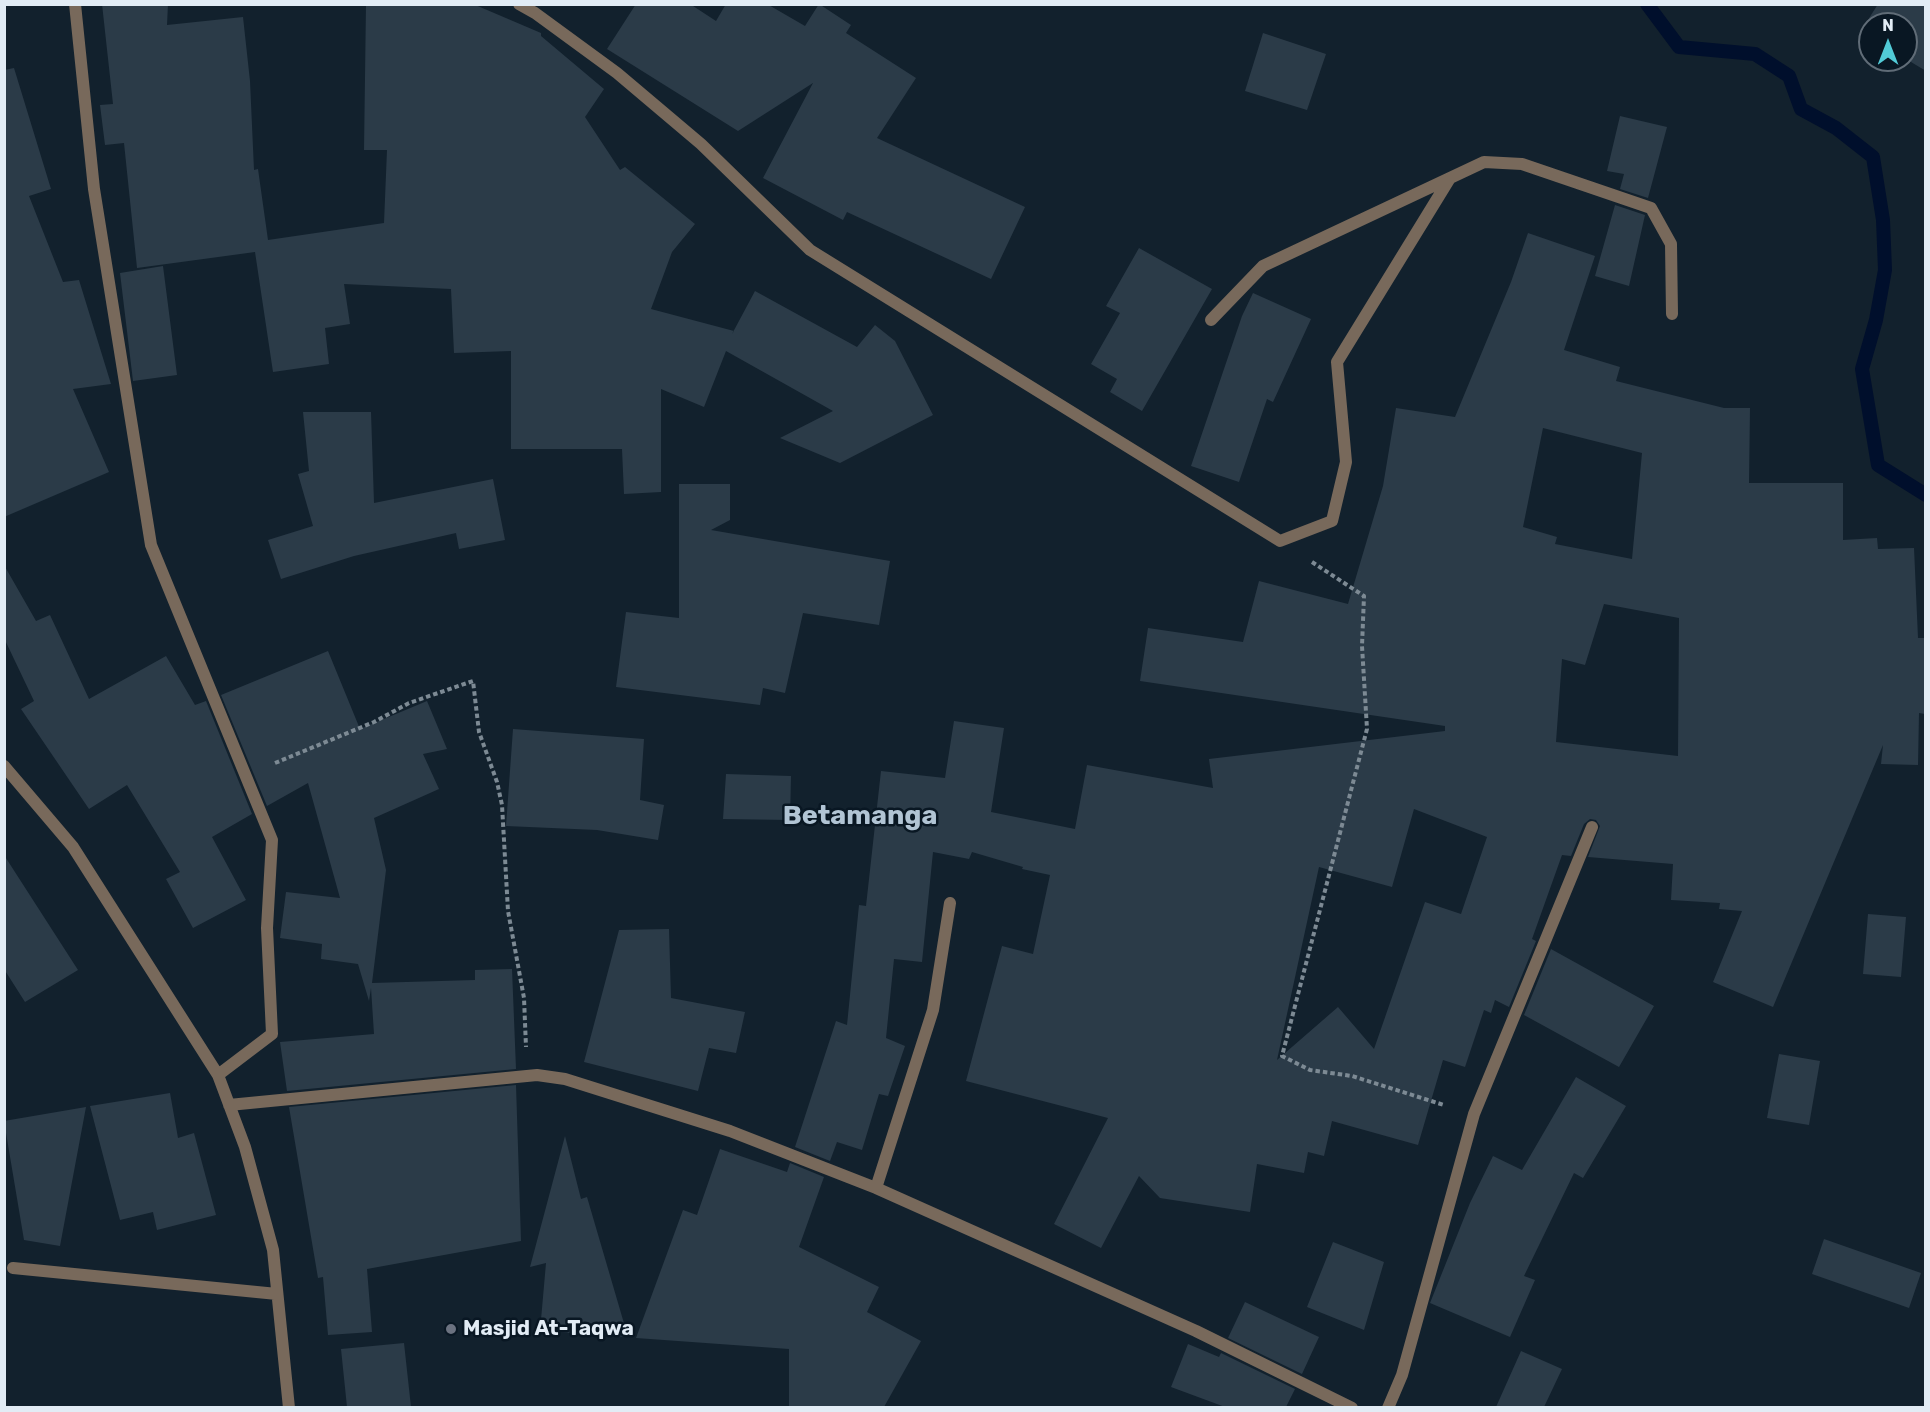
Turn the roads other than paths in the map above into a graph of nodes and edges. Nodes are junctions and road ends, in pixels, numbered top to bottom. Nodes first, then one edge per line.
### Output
1 (75, 4) edge
2 (519, 4) edge
3 (1450, 178) junction
4 (1672, 314) dead end
5 (1211, 321) dead end
6 (4, 766) edge
7 (1592, 827) dead end
8 (950, 903) dead end
9 (218, 1075) junction
10 (230, 1105) junction
11 (876, 1188) junction
12 (13, 1268) dead end
13 (277, 1294) junction
14 (288, 1407) edge
15 (1352, 1407) edge
16 (1388, 1407) edge

1 - 9 street
2 - 3 street
3 - 4 street
3 - 5 street
6 - 9 street
7 - 16 street
8 - 11 street
9 - 10 street
10 - 11 street
10 - 13 street
11 - 15 street
12 - 13 street
13 - 14 street

